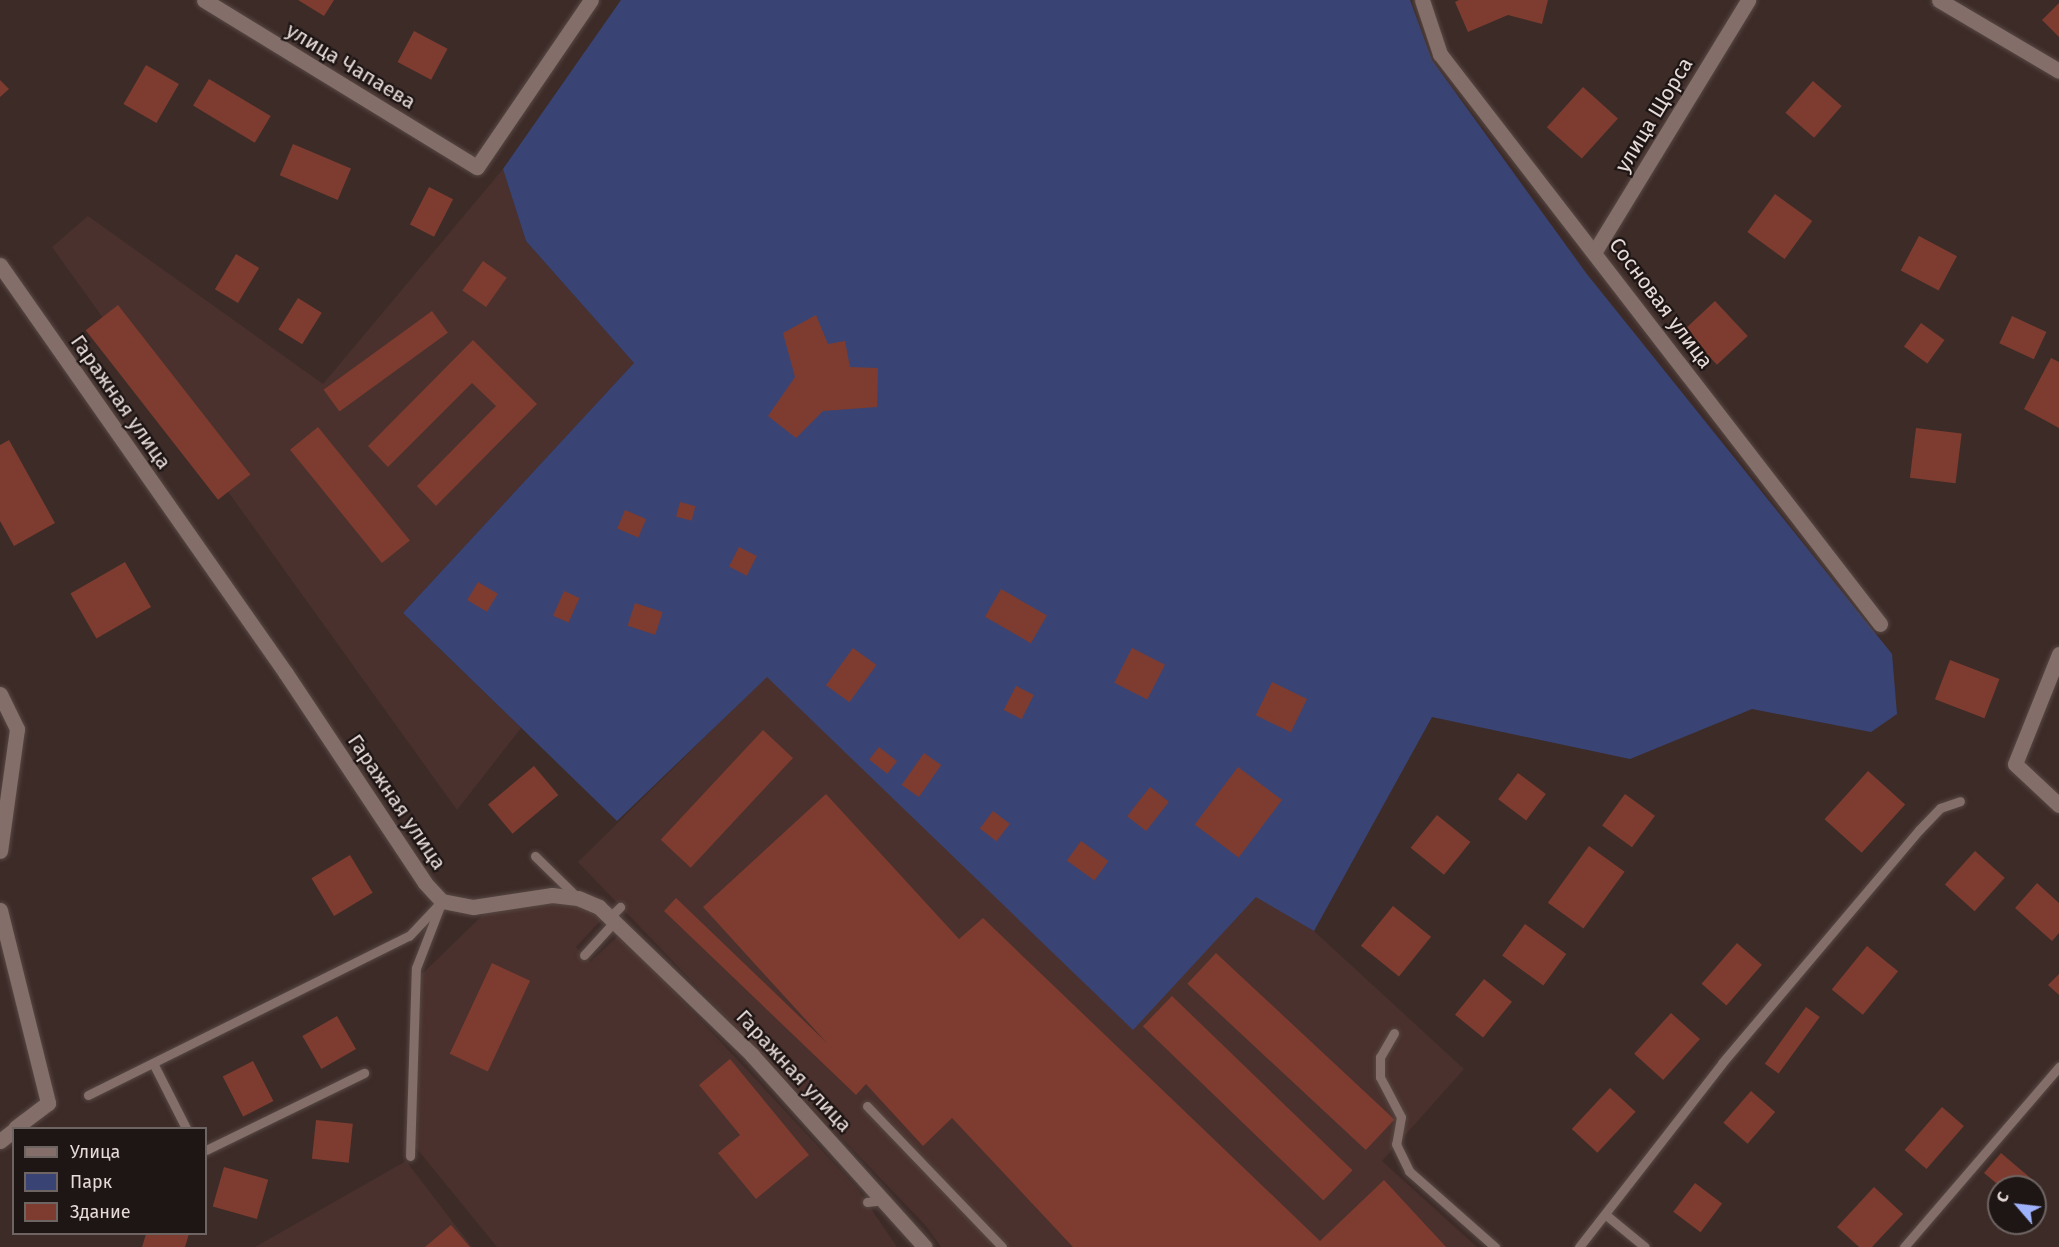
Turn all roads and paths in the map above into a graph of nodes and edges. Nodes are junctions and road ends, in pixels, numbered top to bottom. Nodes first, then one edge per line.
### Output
1 (204, 0) edge
2 (591, 0) edge
3 (1422, 0) edge
4 (1748, 0) edge
5 (1939, 0) edge
6 (2059, 71) edge
7 (1595, 251) junction
8 (0, 265) edge
9 (1880, 624) dead end
10 (2059, 654) edge
11 (0, 694) edge
12 (1960, 801) dead end
13 (2059, 806) edge
14 (0, 851) edge
15 (535, 856) dead end
16 (578, 898) junction
17 (442, 901) junction
18 (0, 910) edge
19 (616, 914) junction
20 (584, 956) dead end
21 (1394, 1033) dead end
22 (153, 1063) junction
23 (2059, 1067) edge
24 (364, 1073) dead end
25 (88, 1095) dead end
26 (867, 1106) dead end
27 (17, 1127) edge
28 (185, 1127) edge
29 (12, 1131) edge
30 (0, 1141) edge
31 (207, 1150) edge
32 (410, 1156) dead end
33 (884, 1200) junction
34 (867, 1202) dead end
35 (1606, 1215) junction
36 (925, 1247) edge
37 (1002, 1247) edge
38 (1495, 1247) edge
39 (1579, 1247) edge
40 (1645, 1247) edge
41 (1904, 1247) edge

1 - 2 street, улица Чапаева
3 - 7 street, Сосновая улица
4 - 7 street, улица Щорса
5 - 6 street
7 - 9 street, Сосновая улица
8 - 17 street, Гаражная улица
10 - 13 street
11 - 14 street
12 - 35 lane
15 - 16 lane
16 - 17 street, Гаражная улица
16 - 19 street, Гаражная улица
17 - 22 lane
17 - 32 lane
18 - 27 street
19 - 20 lane
19 - 33 street, Гаражная улица
21 - 38 lane
22 - 25 lane
22 - 28 lane
23 - 41 lane
24 - 31 lane
26 - 37 lane
29 - 30 street
33 - 34 lane
33 - 36 street, Гаражная улица
35 - 39 lane
35 - 40 lane

